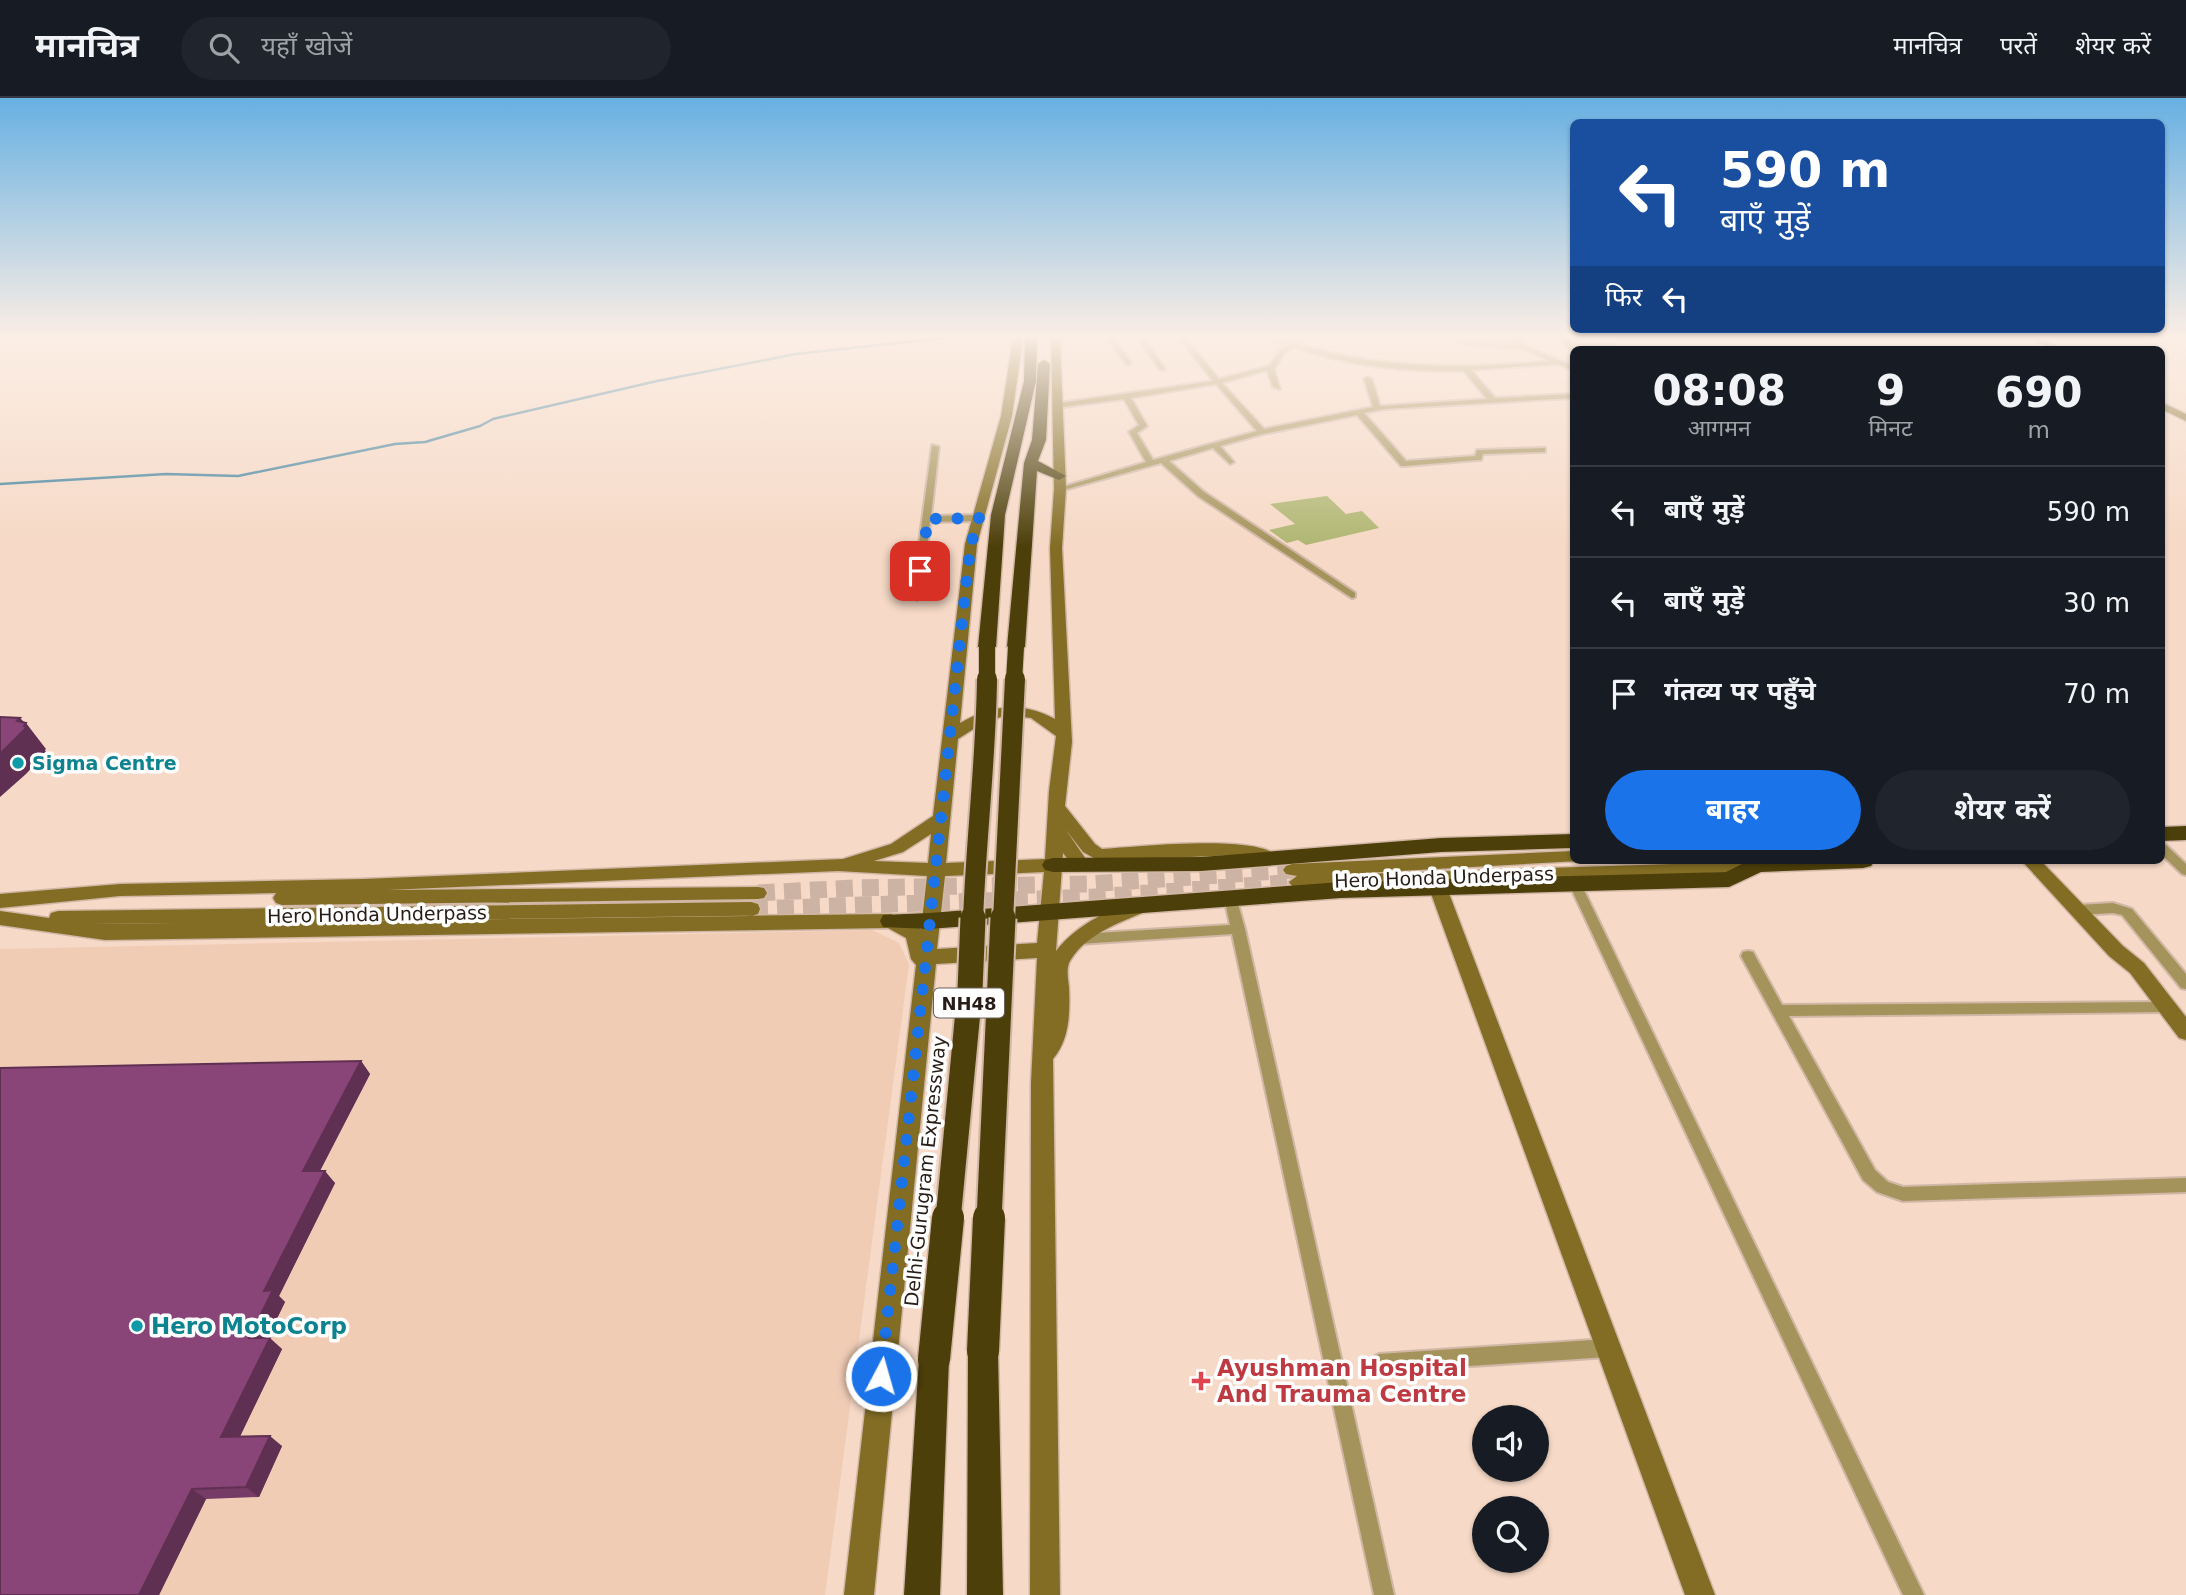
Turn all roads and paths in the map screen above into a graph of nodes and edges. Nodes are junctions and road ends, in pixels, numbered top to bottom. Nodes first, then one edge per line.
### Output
1 (1014, 408) edge
2 (1019, 408) edge
3 (1041, 408) edge
4 (1056, 408) edge
5 (1132, 408) edge
6 (1238, 408) edge
7 (1394, 408) edge
8 (2166, 408) edge
9 (1377, 409) joint
10 (1359, 412) junction
11 (2186, 418) edge
12 (1014, 419) junction
13 (1262, 432) junction
14 (1017, 439) junction
15 (1214, 444) junction
16 (935, 447) dead end
17 (1542, 450) dead end
18 (998, 454) junction
19 (1163, 460) junction
20 (1230, 462) dead end
21 (1031, 463) junction
22 (1151, 463) junction
23 (1059, 482) junction
24 (979, 518) junction
25 (928, 519) junction
26 (1352, 595) dead end
27 (917, 597) dead end
28 (1063, 734) junction
29 (950, 737) junction
30 (1056, 806) junction
31 (940, 820) junction
32 (1057, 831) junction
33 (2186, 833) edge
34 (2165, 834) edge
35 (1570, 841) edge
36 (2165, 849) edge
37 (1570, 856) edge
38 (1270, 858) junction
39 (2184, 861) edge
40 (1721, 864) edge
41 (1755, 864) edge
42 (2034, 864) edge
43 (838, 865) junction
44 (1053, 865) junction
45 (1081, 865) junction
46 (934, 870) junction
47 (1575, 884) junction
48 (1438, 888) junction
49 (1230, 897) junction
50 (755, 901) tunnel mouth
51 (1144, 904) junction
52 (5, 910) edge
53 (2078, 910) junction
54 (1048, 913) junction
55 (891, 921) junction
56 (929, 921) junction
57 (1238, 929) junction
58 (1079, 939) junction
59 (1046, 950) junction
60 (1748, 956) dead end
61 (924, 963) junction
62 (2179, 968) edge
63 (2186, 984) edge
64 (2159, 1007) junction
65 (1778, 1011) junction
66 (2184, 1028) edge
67 (2186, 1048) edge
68 (1044, 1056) junction
69 (2186, 1185) edge
70 (1608, 1348) junction
71 (1379, 1363) dead end
72 (859, 1595) edge
73 (922, 1595) edge
74 (985, 1595) edge
75 (1045, 1595) edge
76 (1384, 1595) edge
77 (1700, 1595) edge
78 (1914, 1595) edge

1 - 12 main road
2 - 12 highway, Delhi-Gurugram Expressway / NH48
3 - 21 highway, NH48
4 - 23 main road
5 - 22 street
6 - 13 street
7 - 9 street
8 - 11 main road
9 - 10 street
10 - 13 street
10 - 17 street
12 - 14 highway, Delhi-Gurugram Expressway / NH48
12 - 18 main road
13 - 15 street
14 - 18 highway
14 - 73 highway, Delhi-Gurugram Expressway / NH48, bridge
15 - 19 street
15 - 20 street
16 - 25 street
18 - 24 main road
19 - 22 street
19 - 26 street
21 - 23 highway
21 - 74 highway, NH48, bridge
22 - 23 street
23 - 28 main road
24 - 25 street
24 - 29 main road
25 - 27 street
28 - 29 main road
28 - 30 main road
29 - 31 main road
30 - 32 main road
30 - 38 main road
31 - 43 main road
31 - 46 main road
32 - 44 main road
32 - 45 main road
33 - 34 highway
35 - 38 highway
36 - 39 highway
37 - 40 main road, Hero Honda Underpass
38 - 45 highway
41 - 47 highway
42 - 53 main road
43 - 46 main road
43 - 52 main road
44 - 45 highway
44 - 46 main road
44 - 54 main road
46 - 56 main road
47 - 48 highway
47 - 78 street
48 - 49 highway
48 - 70 main road
49 - 51 highway
49 - 57 street
50 - 52 main road, Hero Honda Underpass
51 - 54 highway
51 - 58 main road
52 - 55 main road
53 - 62 street
53 - 64 main road
54 - 56 highway
54 - 59 main road
55 - 56 highway
55 - 61 main road
56 - 61 main road
57 - 58 street
57 - 76 street
58 - 68 main road
59 - 61 main road
59 - 68 main road
60 - 65 street
61 - 72 main road
62 - 63 street
64 - 65 street
64 - 66 main road
64 - 67 main road
65 - 69 street
68 - 75 main road
70 - 71 street
70 - 77 main road

